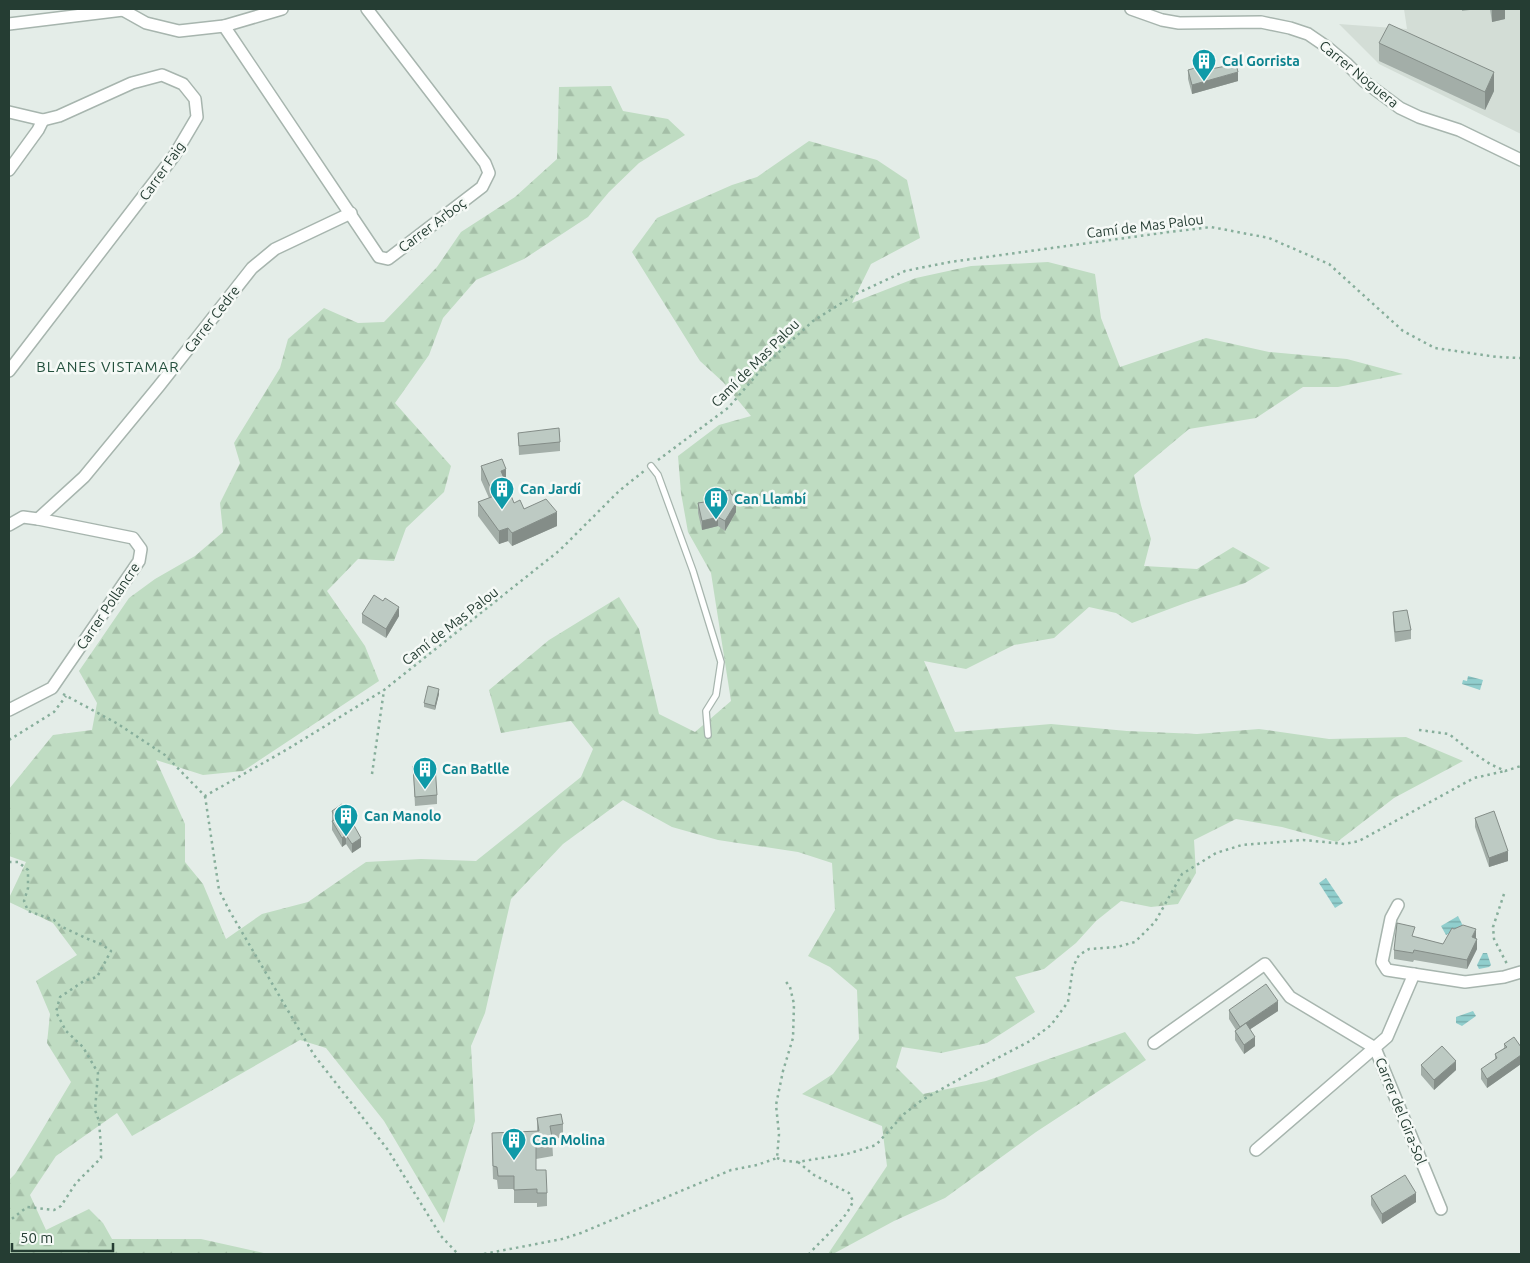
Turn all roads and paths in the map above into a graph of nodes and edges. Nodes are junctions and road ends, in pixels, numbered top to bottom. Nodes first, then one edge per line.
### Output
1 (122, 9) edge
2 (282, 9) edge
3 (367, 9) edge
4 (1131, 9) edge
5 (9, 24) edge
6 (224, 26) junction
7 (9, 112) edge
8 (43, 120) junction
9 (1521, 160) edge
10 (9, 170) edge
11 (351, 213) junction
12 (1521, 358) edge
13 (9, 371) edge
14 (651, 466) junction
15 (9, 510) edge
16 (23, 517) junction
17 (38, 520) junction
18 (9, 524) edge
19 (52, 688) junction
20 (384, 690) junction
21 (66, 696) junction
22 (9, 710) edge
23 (1419, 730) dead end
24 (708, 735) dead end
25 (9, 740) edge
26 (1521, 766) edge
27 (1505, 771) junction
28 (372, 774) dead end
29 (205, 796) junction
30 (9, 862) edge
31 (1504, 894) dead end
32 (1398, 905) dead end
33 (1517, 973) edge
34 (1414, 974) junction
35 (784, 979) dead end
36 (1154, 1043) dead end
37 (1375, 1048) junction
38 (1256, 1150) dead end
39 (777, 1158) junction
40 (797, 1162) junction
41 (1441, 1208) dead end
42 (9, 1221) edge
43 (458, 1254) edge
44 (484, 1254) edge
45 (809, 1254) edge

1 - 5 street
1 - 6 street
2 - 6 street
3 - 11 street, Carrer Arboç
4 - 9 street, Carrer Noguera
6 - 11 street, Carrer Arboç
7 - 8 street
8 - 10 street
8 - 13 street, Carrer Faig
11 - 17 street, Carrer Cedre
12 - 14 path, Camí de Mas Palou
14 - 20 path, Camí de Mas Palou
14 - 24 lane
15 - 16 street
16 - 17 street
16 - 18 street
17 - 19 street, Carrer Pollancre
19 - 21 path
19 - 22 street, Carrer Pollancre
20 - 28 path
20 - 29 path, Camí de Mas Palou
21 - 25 path
21 - 29 path
23 - 27 path
26 - 27 path
27 - 40 path
29 - 43 path
30 - 42 path
31 - 33 path
32 - 34 street
33 - 34 street
34 - 37 street
35 - 39 path
36 - 37 street, Carrer del Gira-Sol
37 - 38 street
37 - 41 street, Carrer del Gira-Sol
39 - 40 path
39 - 44 path
40 - 45 path

